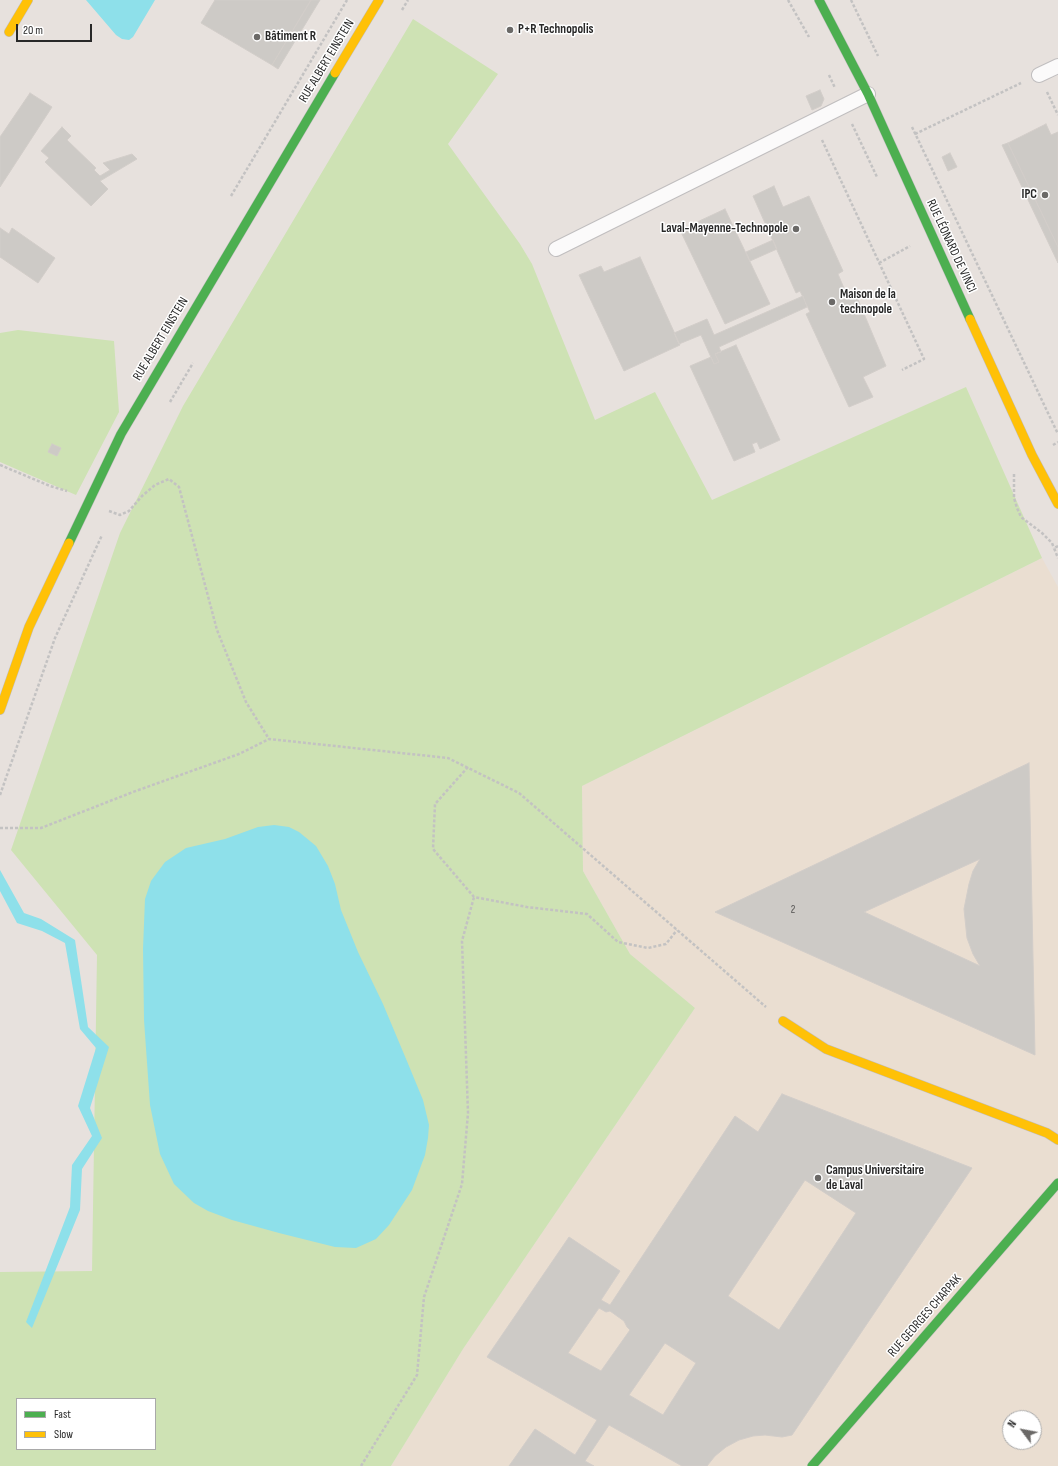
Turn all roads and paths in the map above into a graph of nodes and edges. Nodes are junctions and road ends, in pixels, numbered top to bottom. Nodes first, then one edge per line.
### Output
1 (28, 0) edge
2 (379, 0) edge
3 (408, 0) edge
4 (819, 0) edge
5 (851, 0) edge
6 (400, 14) dead end
7 (9, 32) dead end
8 (878, 56) dead end
9 (1058, 66) edge
10 (1038, 75) junction
11 (868, 94) junction
12 (1058, 116) edge
13 (814, 121) junction
14 (911, 127) dead end
15 (915, 134) junction
16 (910, 246) dead end
17 (556, 249) dead end
18 (879, 262) junction
19 (196, 358) dead end
20 (902, 370) dead end
21 (167, 406) dead end
22 (1058, 434) edge
23 (0, 465) edge
24 (90, 501) junction
25 (1058, 504) edge
26 (115, 506) dead end
27 (112, 512) junction
28 (102, 533) dead end
29 (1058, 546) edge
30 (1058, 558) edge
31 (0, 710) edge
32 (269, 739) junction
33 (468, 767) junction
34 (0, 795) edge
35 (0, 828) edge
36 (474, 897) junction
37 (677, 930) junction
38 (783, 1021) joint
39 (1058, 1140) edge
40 (1058, 1183) edge
41 (361, 1466) edge
42 (812, 1466) edge

1 - 7 street
2 - 24 street, RUE ALBERT EINSTEIN
3 - 6 path
4 - 11 street, RUE LÉONARD DE VINCI
5 - 8 path
9 - 10 lane
10 - 12 path
10 - 15 path
11 - 13 lane
11 - 25 street, RUE LÉONARD DE VINCI
13 - 17 lane
13 - 18 path
14 - 15 path
15 - 22 path
16 - 18 path
18 - 20 path
19 - 21 path
23 - 24 path
24 - 27 path
24 - 31 street, RUE ALBERT EINSTEIN
26 - 27 path
27 - 32 path
28 - 34 path
29 - 30 path
32 - 33 path
32 - 35 path
33 - 36 path
33 - 37 path
36 - 37 path
36 - 41 path
37 - 38 path
38 - 39 street
40 - 42 street, RUE GEORGES CHARPAK

